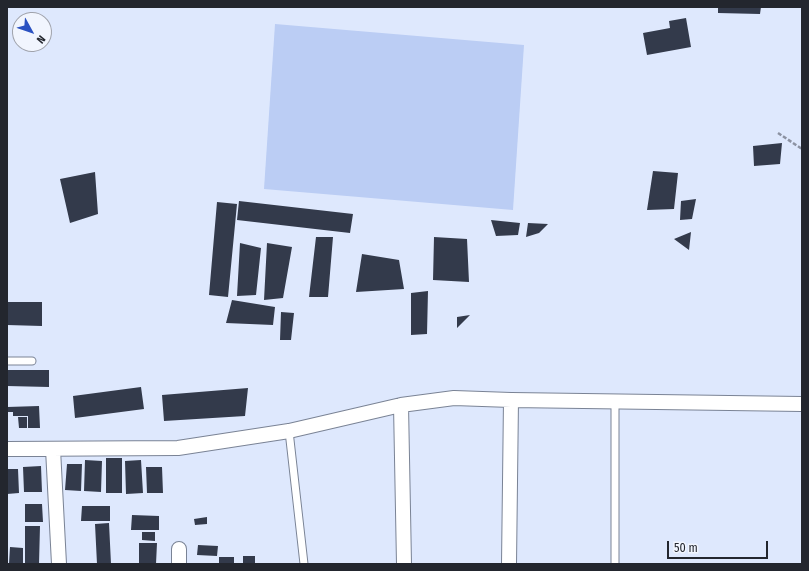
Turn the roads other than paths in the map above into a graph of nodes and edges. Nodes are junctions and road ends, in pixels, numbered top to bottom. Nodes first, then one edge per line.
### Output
1 (7, 361) edge
2 (32, 361) dead end
3 (511, 400) junction
4 (615, 400) junction
5 (802, 404) edge
6 (402, 405) junction
7 (289, 431) junction
8 (7, 449) edge
9 (53, 449) junction
10 (179, 549) dead end
11 (59, 564) edge
12 (179, 564) edge
13 (304, 564) edge
14 (404, 564) edge
15 (509, 564) edge
16 (615, 564) edge

1 - 2 lane
3 - 4 street
3 - 6 street
3 - 15 street
4 - 5 street
4 - 16 lane
6 - 7 street
6 - 14 street
7 - 9 street
7 - 13 lane
8 - 9 street
9 - 11 street
10 - 12 street

